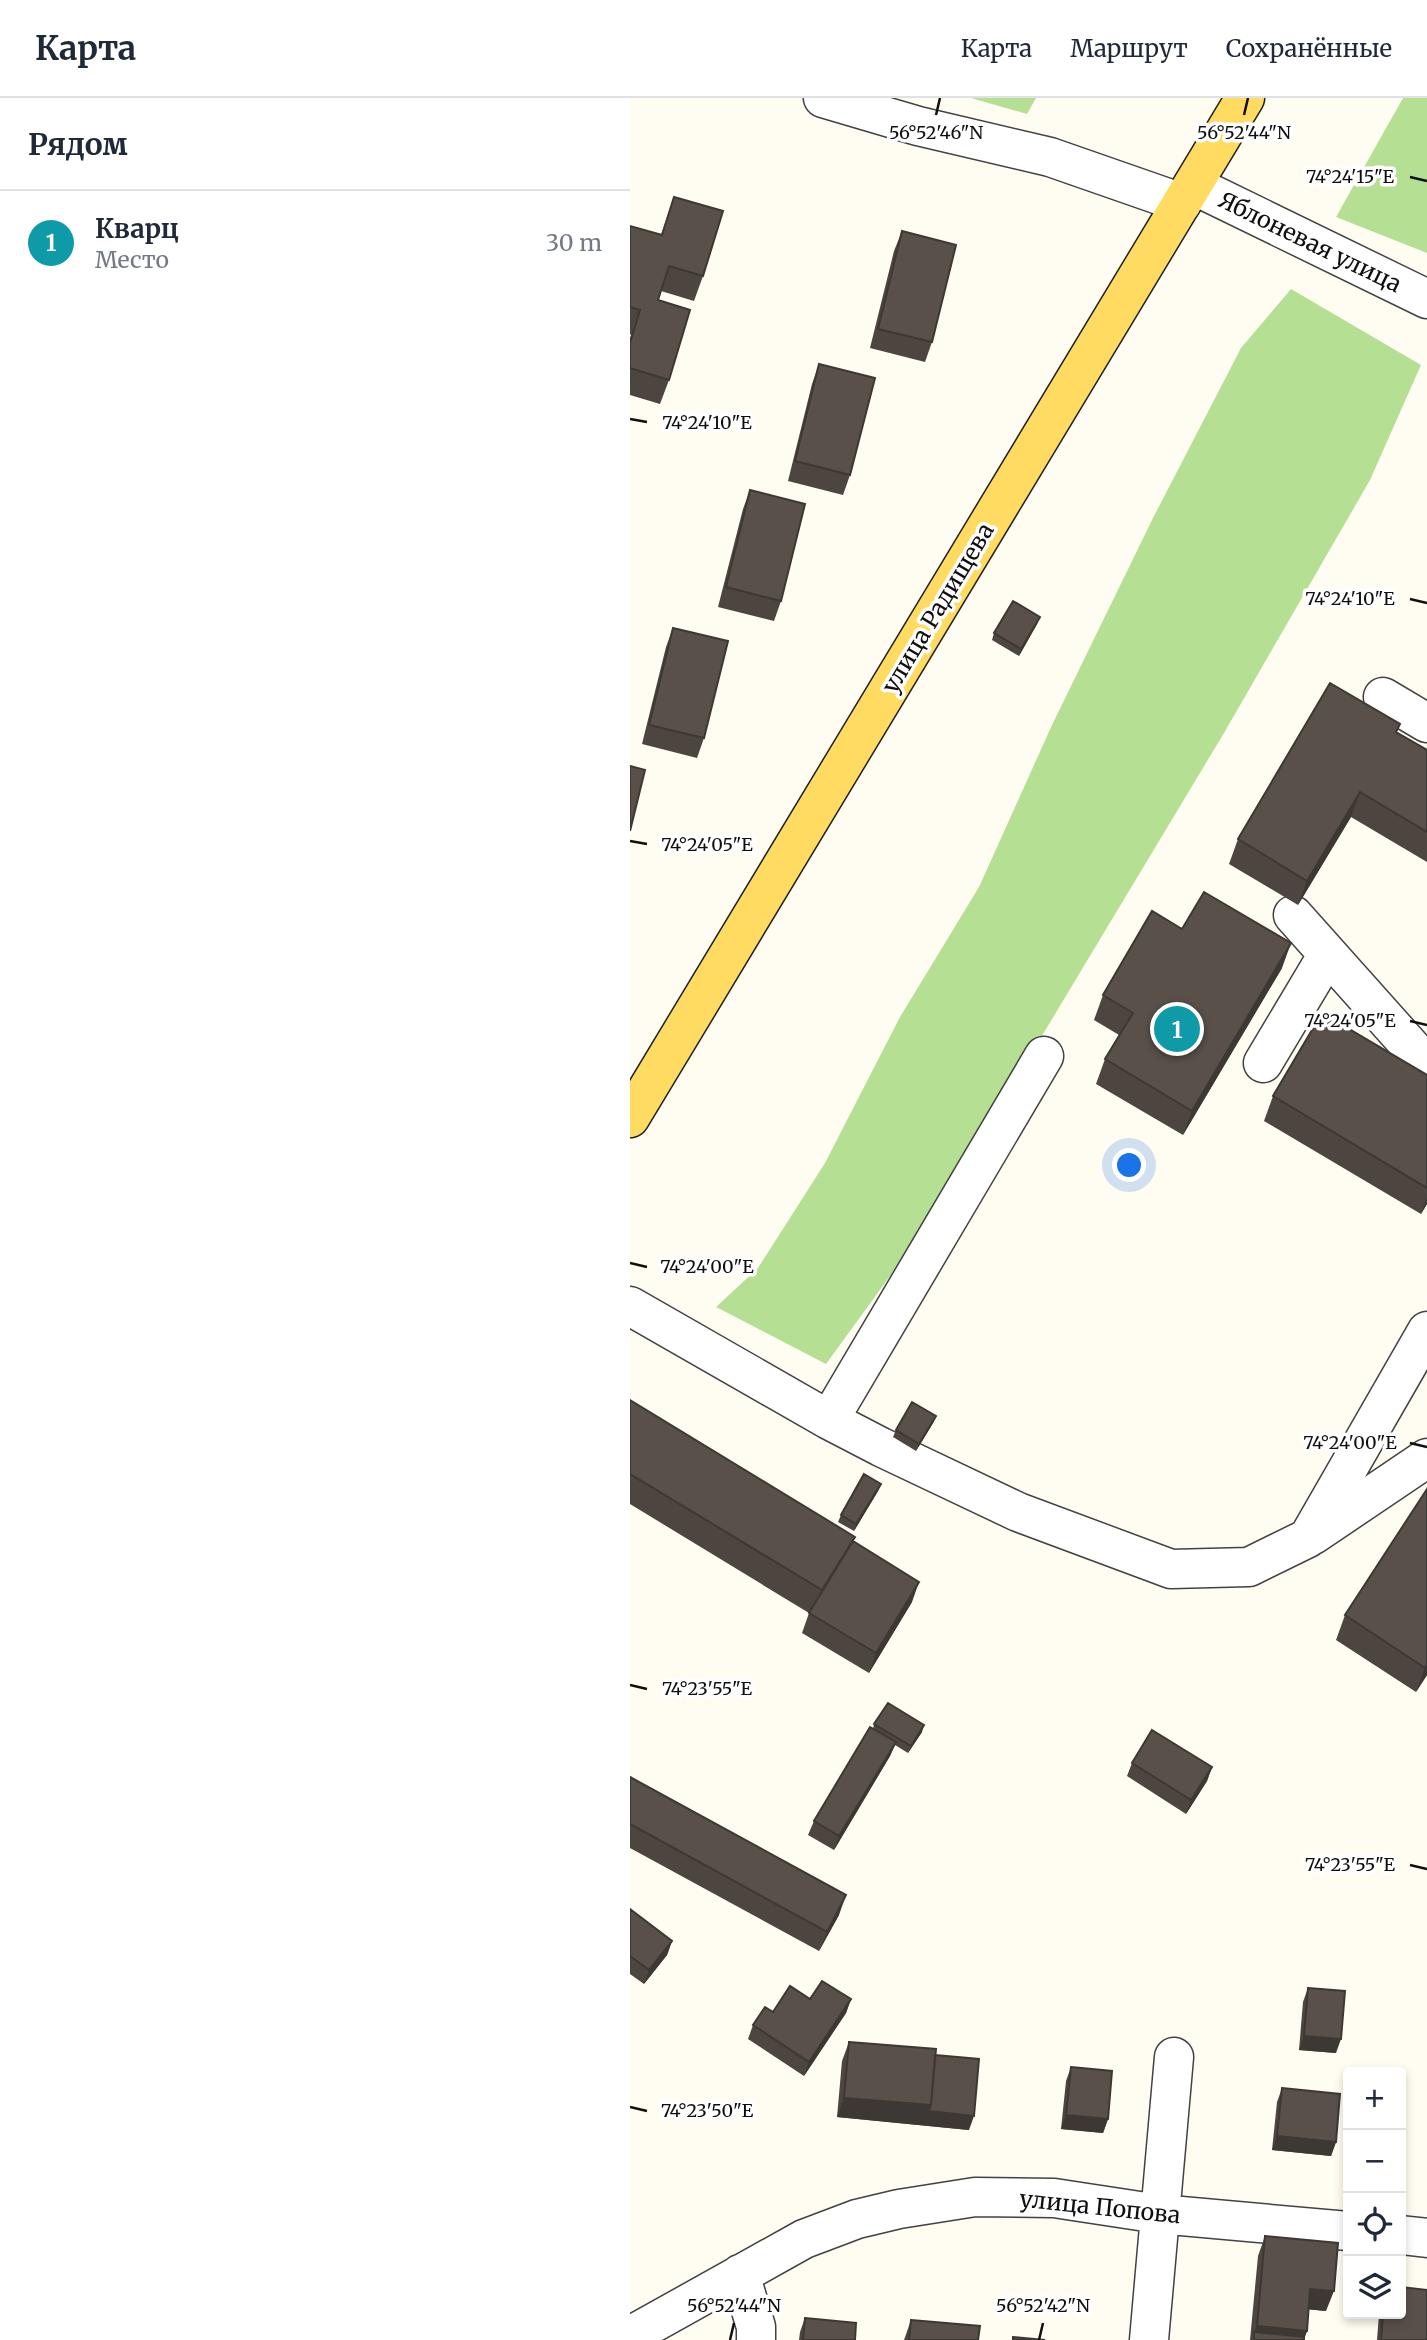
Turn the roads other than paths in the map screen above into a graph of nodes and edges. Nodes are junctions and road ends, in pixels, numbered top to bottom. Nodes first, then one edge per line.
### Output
1 (823, 98) edge
2 (1245, 98) edge
3 (1188, 194) junction
4 (1427, 299) edge
5 (1383, 697) dead end
6 (1427, 723) edge
7 (1293, 915) dead end
8 (1328, 954) junction
9 (1044, 1056) dead end
10 (1263, 1063) dead end
11 (1427, 1065) edge
12 (630, 1118) edge
13 (630, 1306) edge
14 (1427, 1331) edge
15 (829, 1420) junction
16 (1427, 1458) edge
17 (1308, 1538) junction
18 (1174, 2057) dead end
19 (1160, 2214) junction
20 (1343, 2231) edge
21 (1406, 2236) edge
22 (1427, 2238) edge
23 (740, 2274) junction
24 (630, 2336) edge
25 (756, 2340) edge
26 (1149, 2340) edge

1 - 3 street, Яблоневая улица
2 - 3 main road, улица Радищева
3 - 4 street, Яблоневая улица
3 - 12 main road, улица Радищева
5 - 6 street
7 - 8 street
8 - 10 street
8 - 11 street
9 - 15 street
13 - 15 street
14 - 17 street
15 - 17 street
16 - 17 street
18 - 19 street
19 - 20 street, улица Попова
19 - 23 street, улица Попова
19 - 26 street
21 - 22 street
23 - 24 street, улица Попова
23 - 25 street

